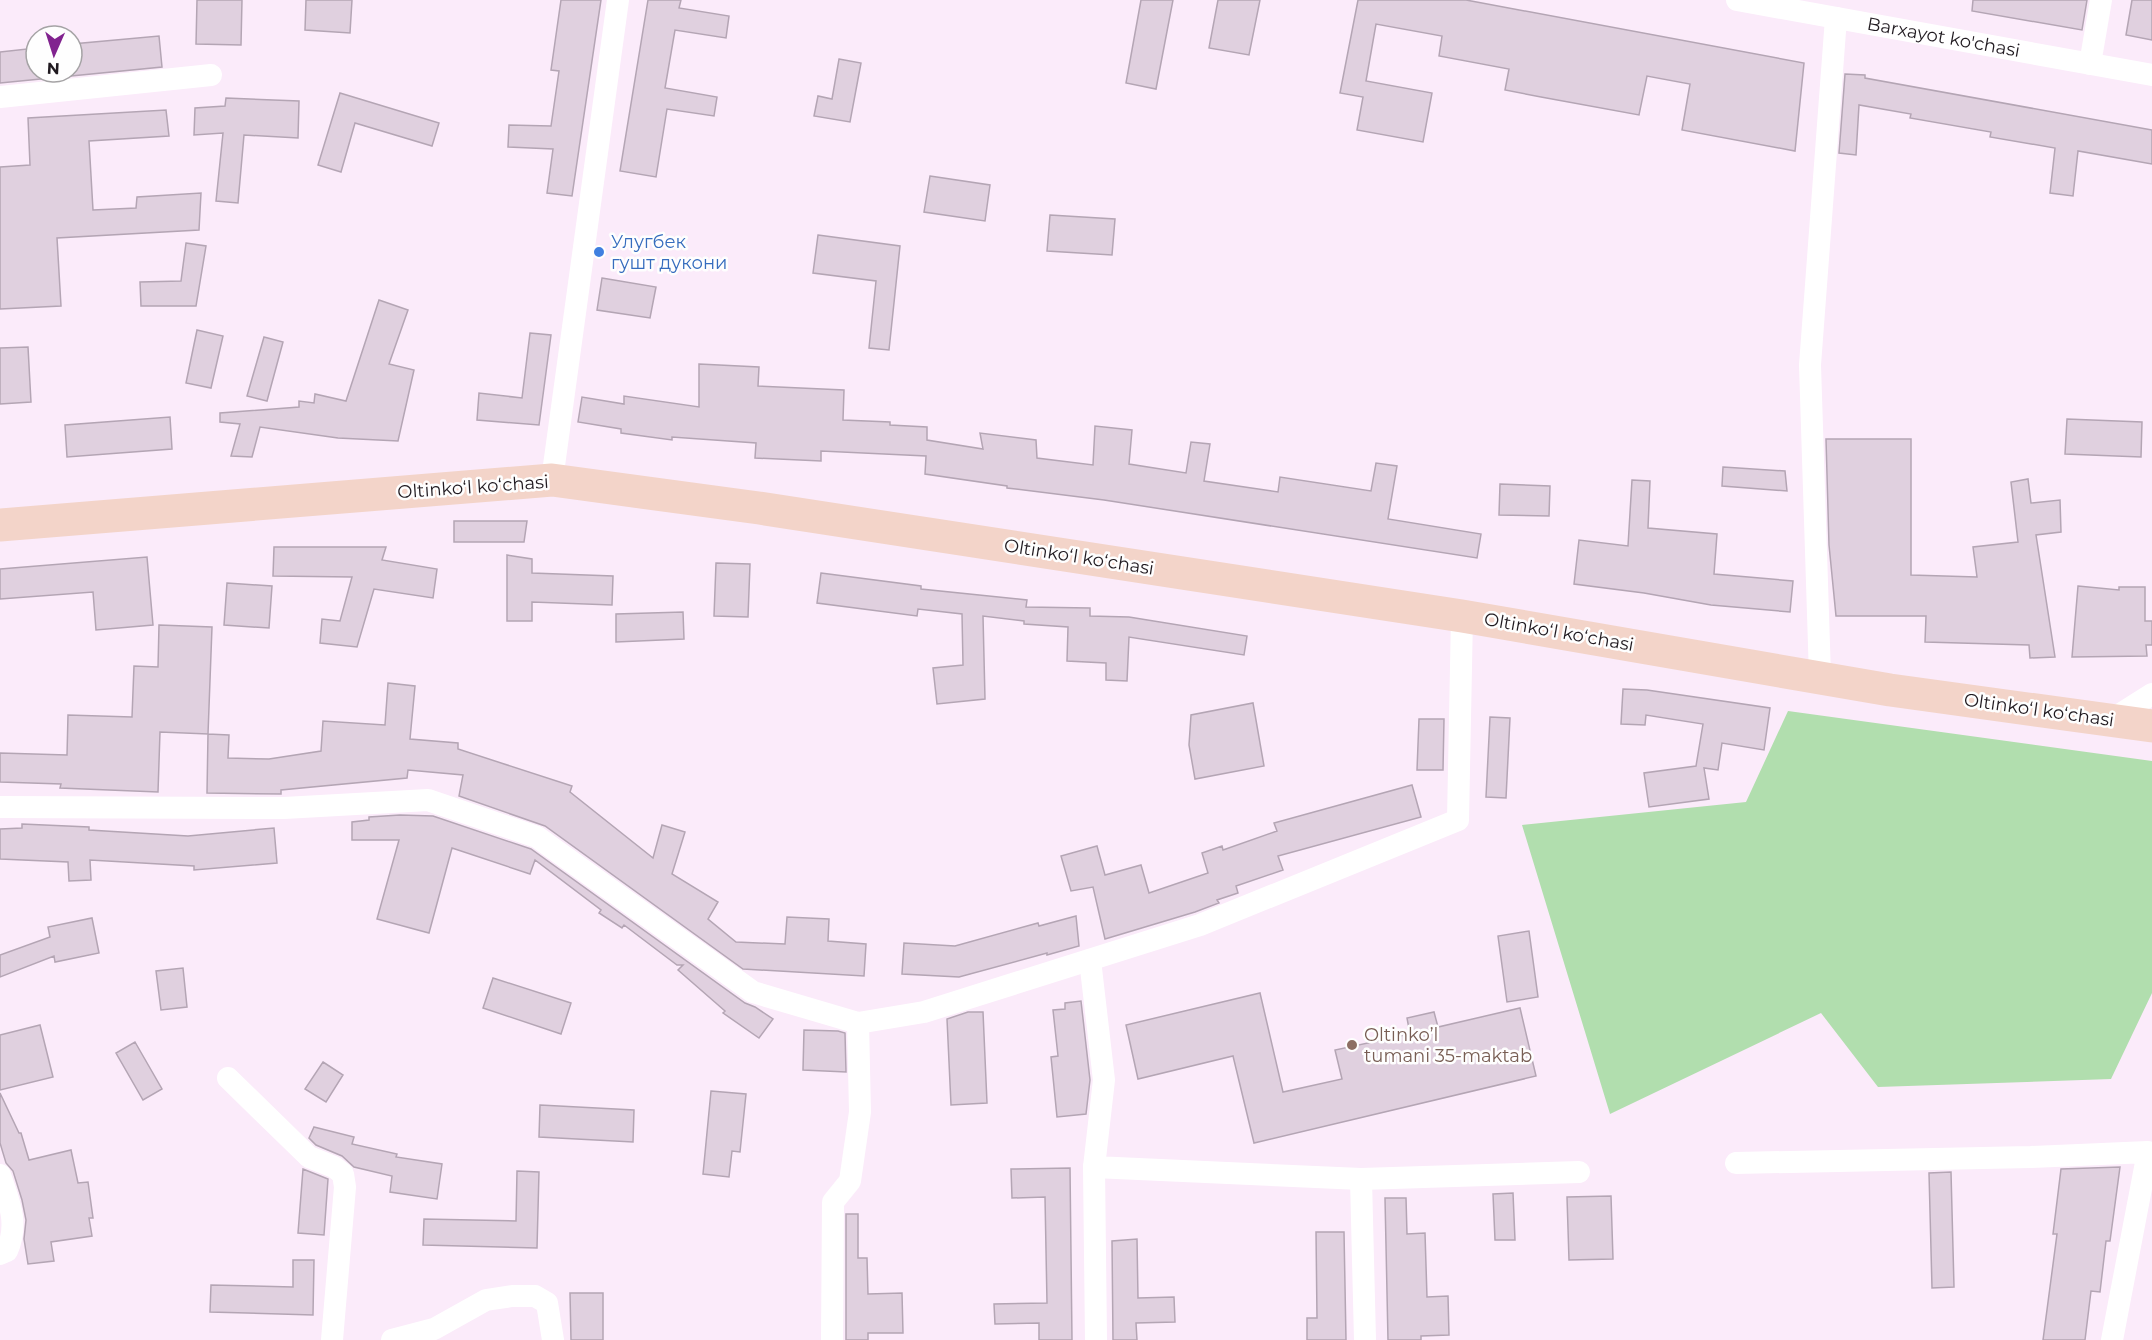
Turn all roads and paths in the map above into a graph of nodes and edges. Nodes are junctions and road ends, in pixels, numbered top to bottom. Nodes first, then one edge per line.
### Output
1 (618, 0) edge
2 (1737, 0) edge
3 (2101, 0) edge
4 (1836, 18) junction
5 (2090, 64) junction
6 (211, 75) dead end
7 (2152, 75) edge
8 (0, 97) edge
9 (552, 480) junction
10 (0, 525) edge
11 (1462, 616) junction
12 (1820, 676) junction
13 (2152, 694) edge
14 (2111, 720) junction
15 (2152, 726) edge
16 (0, 807) edge
17 (1090, 960) junction
18 (858, 1023) junction
19 (228, 1078) dead end
20 (2150, 1152) edge
21 (1737, 1163) dead end
22 (1094, 1167) junction
23 (1579, 1172) dead end
24 (0, 1175) edge
25 (1361, 1179) junction
26 (0, 1254) edge
27 (332, 1340) edge
28 (392, 1340) edge
29 (553, 1340) edge
30 (832, 1340) edge
31 (1096, 1340) edge
32 (1365, 1340) edge
33 (2112, 1340) edge

1 - 9 street
2 - 4 street, Barxayot ko'chasi
3 - 5 street
4 - 5 street, Barxayot ko'chasi
4 - 12 street
5 - 7 street, Barxayot ko'chasi
6 - 8 street
9 - 10 main road, Oltinkoʻl koʻchasi
9 - 11 main road, Oltinkoʻl koʻchasi
11 - 12 main road, Oltinkoʻl koʻchasi
11 - 17 street
12 - 14 main road, Oltinkoʻl koʻchasi
13 - 14 street
14 - 15 main road, Oltinkoʻl koʻchasi
16 - 18 street
17 - 18 street
17 - 22 street
18 - 30 street
19 - 27 street
20 - 21 street
20 - 33 street
22 - 25 street
22 - 31 street
23 - 25 street
24 - 26 street
25 - 32 street
28 - 29 street

